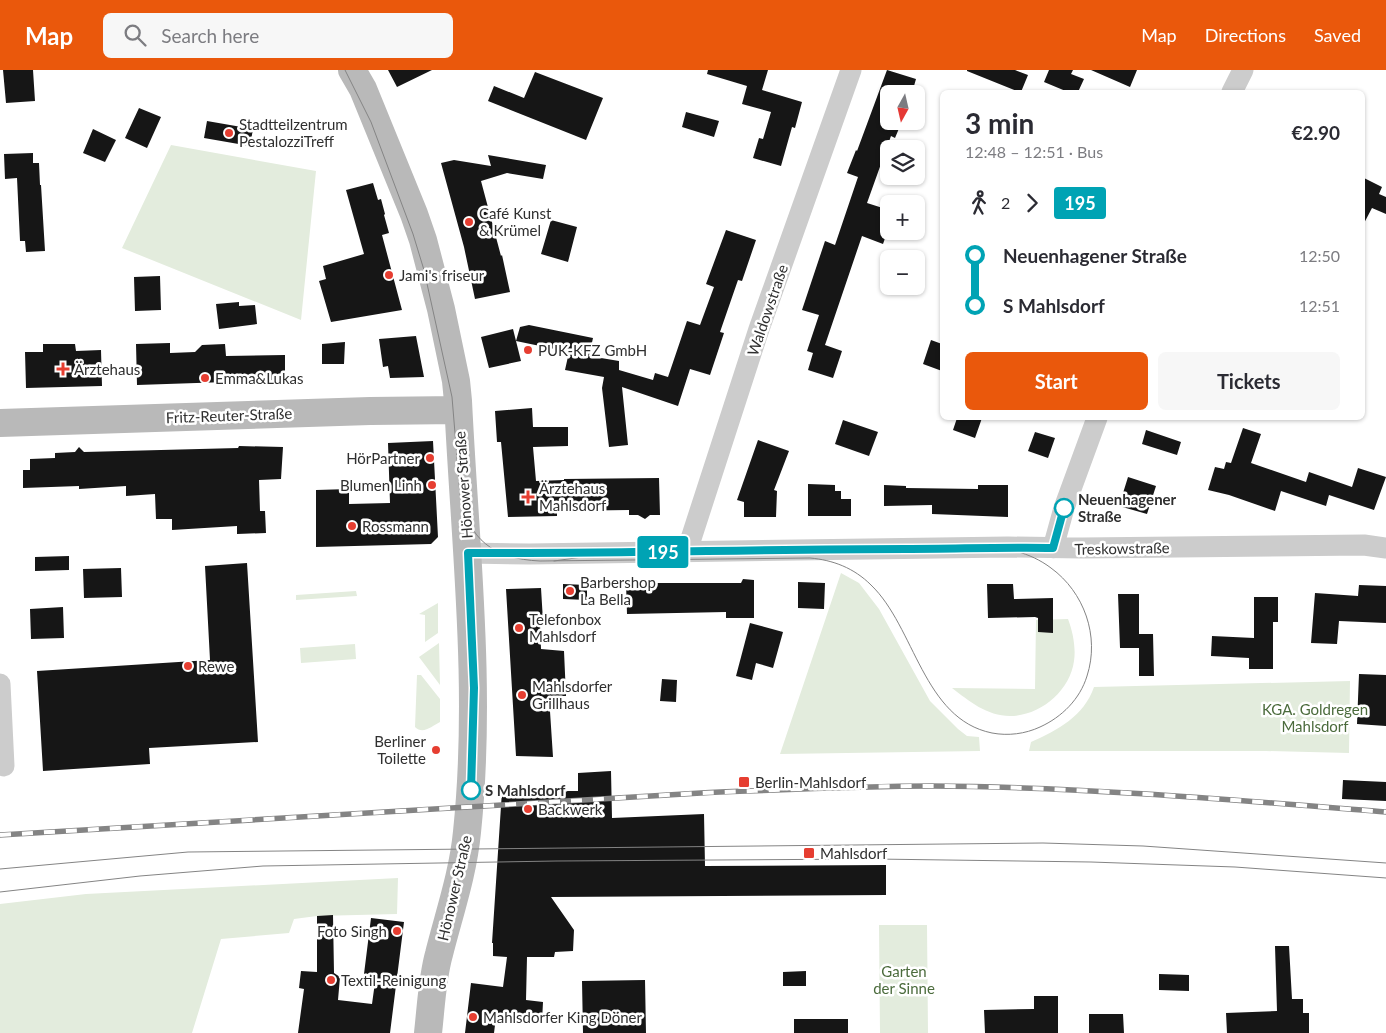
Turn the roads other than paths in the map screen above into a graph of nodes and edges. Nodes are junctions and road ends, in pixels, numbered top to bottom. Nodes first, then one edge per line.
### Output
1 (352, 70) edge
2 (851, 70) edge
3 (1243, 70) edge
4 (1233, 90) edge
5 (458, 410) junction
6 (1096, 420) edge
7 (0, 424) edge
8 (1053, 548) junction
9 (1386, 548) edge
10 (687, 551) junction
11 (468, 553) junction
12 (0, 684) edge
13 (4, 766) dead end
14 (428, 1033) edge

1 - 5 main road, Hönower Straße
2 - 10 street, Waldowstraße
3 - 4 street
5 - 7 main road, Fritz-Reuter-Straße
5 - 11 main road, Hönower Straße
6 - 8 street
8 - 9 street, Treskowstraße
8 - 10 street, Treskowstraße
10 - 11 street, Treskowstraße
11 - 14 main road, Hönower Straße
12 - 13 street

